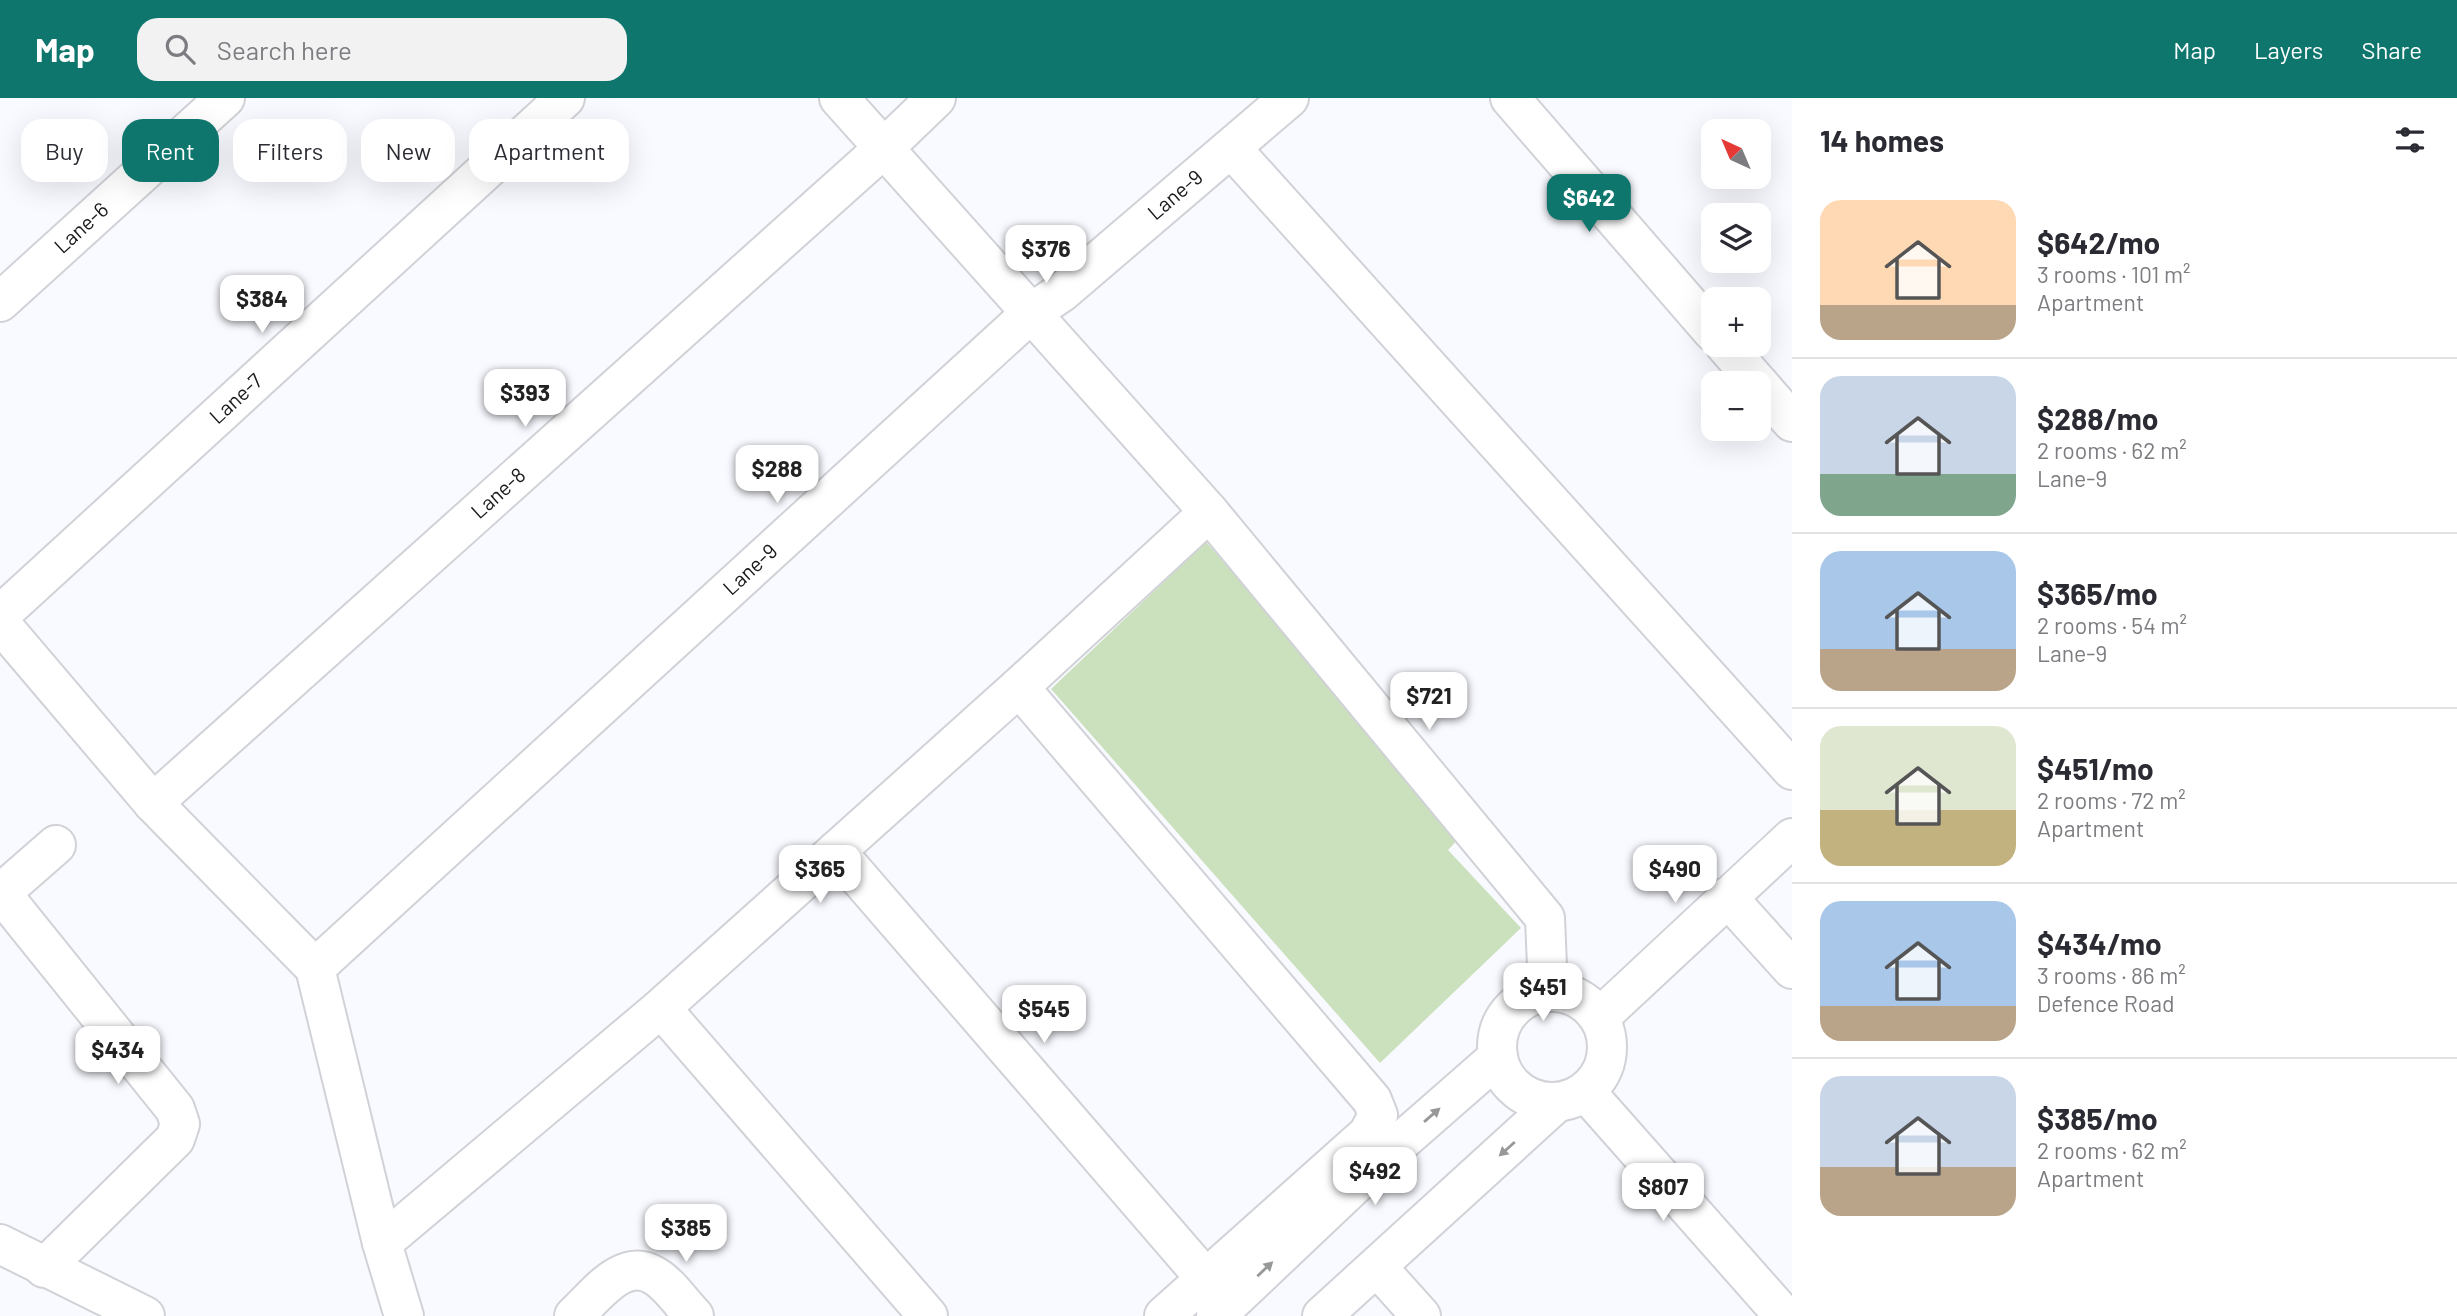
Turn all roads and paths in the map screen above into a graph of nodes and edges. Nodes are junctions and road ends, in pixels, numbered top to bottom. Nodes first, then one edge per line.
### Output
1 (225, 98) edge
2 (565, 98) edge
3 (839, 98) edge
4 (936, 98) edge
5 (1289, 98) edge
6 (1510, 98) edge
7 (884, 148) junction
8 (1232, 149) junction
9 (0, 302) edge
10 (1031, 313) junction
11 (1701, 318) edge
12 (1735, 357) edge
13 (1747, 371) edge
14 (1771, 399) edge
15 (1792, 422) edge
16 (1209, 512) junction
17 (0, 615) edge
18 (0, 623) edge
19 (1018, 687) junction
20 (1792, 770) edge
21 (153, 803) junction
22 (1792, 838) edge
23 (55, 845) dead end
24 (836, 851) junction
25 (1, 894) edge
26 (1727, 897) junction
27 (315, 968) junction
28 (1792, 969) edge
29 (1548, 991) junction
30 (661, 1008) junction
31 (1600, 1017) junction
32 (1498, 1057) junction
33 (1571, 1096) junction
34 (382, 1242) junction
35 (0, 1244) edge
36 (1377, 1267) junction
37 (44, 1268) junction
38 (1206, 1279) junction
39 (117, 1311) edge
40 (404, 1316) edge
41 (574, 1316) edge
42 (694, 1316) edge
43 (928, 1316) edge
44 (1164, 1316) edge
45 (1216, 1316) edge
46 (1322, 1316) edge
47 (1421, 1316) edge
48 (1784, 1316) edge

1 - 9 street, Lane-6
2 - 17 street, Lane-7
3 - 7 street
4 - 7 street, Lane-8
5 - 8 street, Lane-9
6 - 11 street
7 - 10 street
7 - 21 street, Lane-8
8 - 10 street, Lane-9
8 - 20 street
10 - 16 street
10 - 27 street, Lane-9
12 - 13 street
14 - 15 street
16 - 19 street
16 - 29 street
18 - 21 street
19 - 24 street
19 - 38 street
21 - 27 street
22 - 26 street
23 - 25 street
24 - 30 street
24 - 38 street
25 - 37 street
26 - 28 street
26 - 31 street
27 - 34 street
29 - 31 street
29 - 32 street
30 - 34 street
30 - 43 street
31 - 33 street
32 - 33 street
45 -> 32 street
33 -> 36 street
33 - 48 street
34 - 40 street
35 - 37 street
36 - 46 street
36 - 47 street
37 - 39 street
38 - 44 street
41 - 42 street

